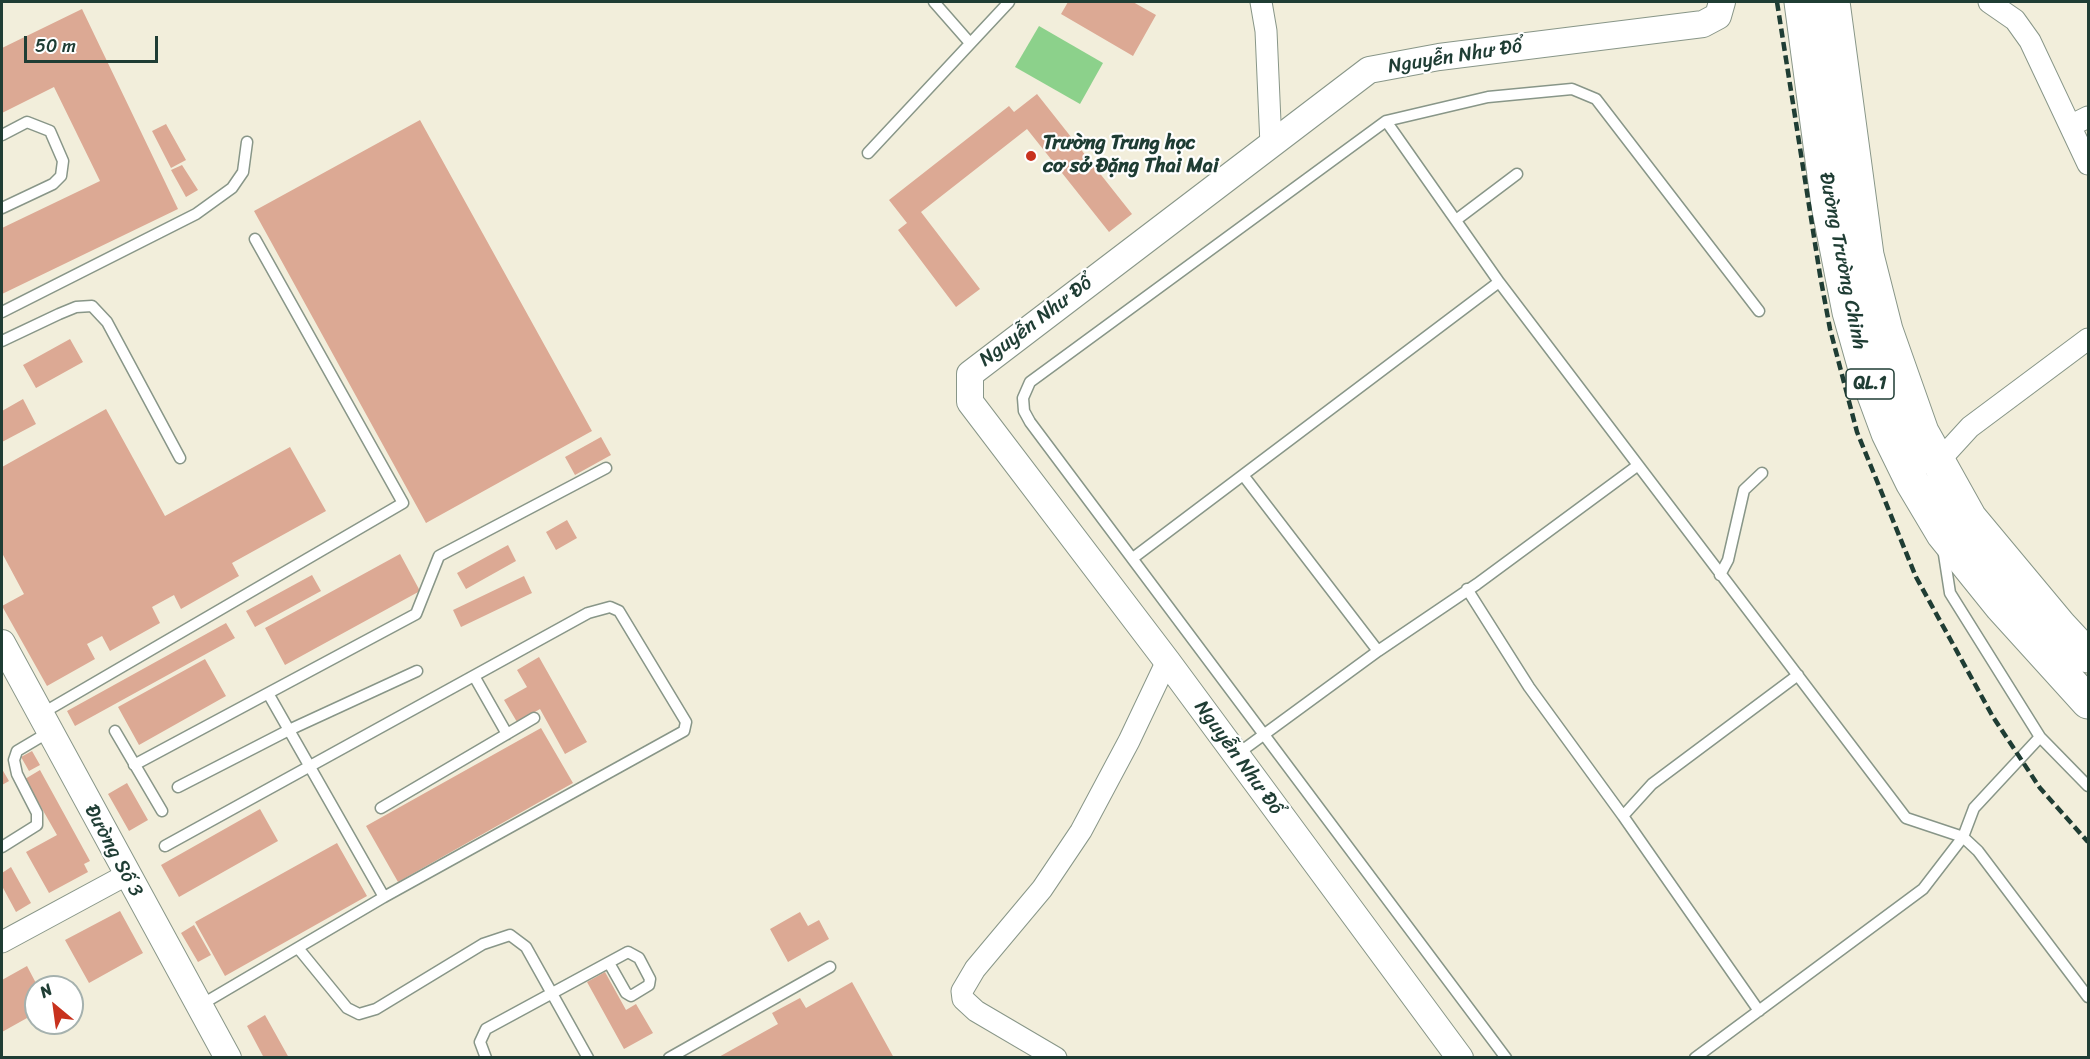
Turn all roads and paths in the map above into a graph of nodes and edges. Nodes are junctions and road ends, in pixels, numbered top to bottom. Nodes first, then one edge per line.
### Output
1 (934, 2) edge
2 (1009, 2) edge
3 (1261, 2) edge
4 (1722, 2) edge
5 (1801, 2) edge
6 (1833, 2) edge
7 (1989, 2) edge
8 (970, 43) junction
9 (2080, 121) edge
10 (1386, 122) junction
11 (2, 135) edge
12 (247, 142) dead end
13 (1271, 145) junction
14 (868, 153) dead end
15 (2088, 164) edge
16 (1517, 174) dead end
17 (2, 208) edge
18 (1455, 220) junction
19 (255, 239) dead end
20 (1498, 282) junction
21 (1759, 311) dead end
22 (2, 312) edge
23 (2088, 339) edge
24 (2, 341) edge
25 (180, 458) dead end
26 (1938, 462) junction
27 (1637, 466) junction
28 (606, 468) dead end
29 (1762, 472) dead end
30 (1243, 475) junction
31 (1957, 526) junction
32 (1132, 558) junction
33 (1720, 575) junction
34 (1467, 590) junction
35 (2, 643) edge
36 (1378, 651) junction
37 (2088, 656) edge
38 (1167, 660) junction
39 (417, 671) dead end
40 (1798, 675) junction
41 (474, 676) junction
42 (269, 695) junction
43 (2088, 702) edge
44 (534, 718) dead end
45 (44, 723) junction
46 (289, 730) junction
47 (115, 731) dead end
48 (507, 734) junction
49 (1264, 734) junction
50 (2040, 737) junction
51 (1236, 755) junction
52 (134, 765) junction
53 (311, 766) junction
54 (2088, 786) edge
55 (178, 787) dead end
56 (381, 808) dead end
57 (162, 811) dead end
58 (1623, 816) junction
59 (1963, 837) junction
60 (165, 846) dead end
61 (2, 847) edge
62 (126, 874) junction
63 (384, 897) junction
64 (2, 942) edge
65 (298, 948) junction
66 (609, 963) dead end
67 (830, 967) dead end
68 (553, 994) junction
69 (2088, 997) edge
70 (199, 1006) junction
71 (1759, 1011) junction
72 (1456, 1056) edge
73 (228, 1058) edge
74 (486, 1058) edge
75 (588, 1058) edge
76 (669, 1058) edge
77 (1056, 1058) edge
78 (1506, 1058) edge
79 (1695, 1058) edge

1 - 8 lane
2 - 8 lane
3 - 13 street
4 - 13 street, Nguyễn Như Đổ
5 - 31 highway, Đường Trường Chinh / QL.1
6 - 26 highway, Đường Trường Chinh / QL.1
7 - 9 street
8 - 14 lane
9 - 15 street
10 - 18 lane
10 - 21 lane
10 - 32 lane
11 - 17 lane
12 - 22 lane
13 - 38 street, Nguyễn Như Đổ
16 - 18 lane
18 - 20 lane
19 - 45 lane
20 - 27 lane
20 - 30 lane
23 - 26 street
24 - 25 lane
26 - 31 highway, Đường Trường Chinh / QL.1
27 - 33 lane
27 - 34 lane
28 - 42 lane
29 - 33 lane
30 - 32 lane
30 - 36 lane
31 - 37 highway, Đường Trường Chinh / QL.1
31 - 43 highway, Đường Trường Chinh / QL.1
31 - 50 lane
32 - 49 lane
33 - 40 lane
34 - 36 lane
34 - 58 lane
35 - 45 street, Đường Số 3
36 - 49 lane
38 - 51 street, Nguyễn Như Đổ
38 - 77 street
39 - 46 lane
40 - 58 lane
40 - 59 lane
41 - 48 lane
41 - 53 lane
41 - 63 lane
42 - 46 lane
42 - 52 lane
44 - 48 lane
45 - 61 lane
45 - 62 street, Đường Số 3
46 - 53 lane
46 - 55 lane
47 - 52 lane
48 - 56 lane
49 - 51 lane
49 - 78 lane
50 - 54 lane
50 - 59 lane
51 - 72 street, Nguyễn Như Đổ
52 - 57 lane
53 - 60 lane
53 - 63 lane
58 - 71 lane
59 - 69 lane
59 - 71 lane
62 - 64 street
62 - 70 street, Đường Số 3
63 - 65 lane
65 - 68 lane
65 - 70 lane
66 - 68 lane
67 - 76 lane
68 - 74 lane
68 - 75 lane
70 - 73 street, Đường Số 3
71 - 79 lane

